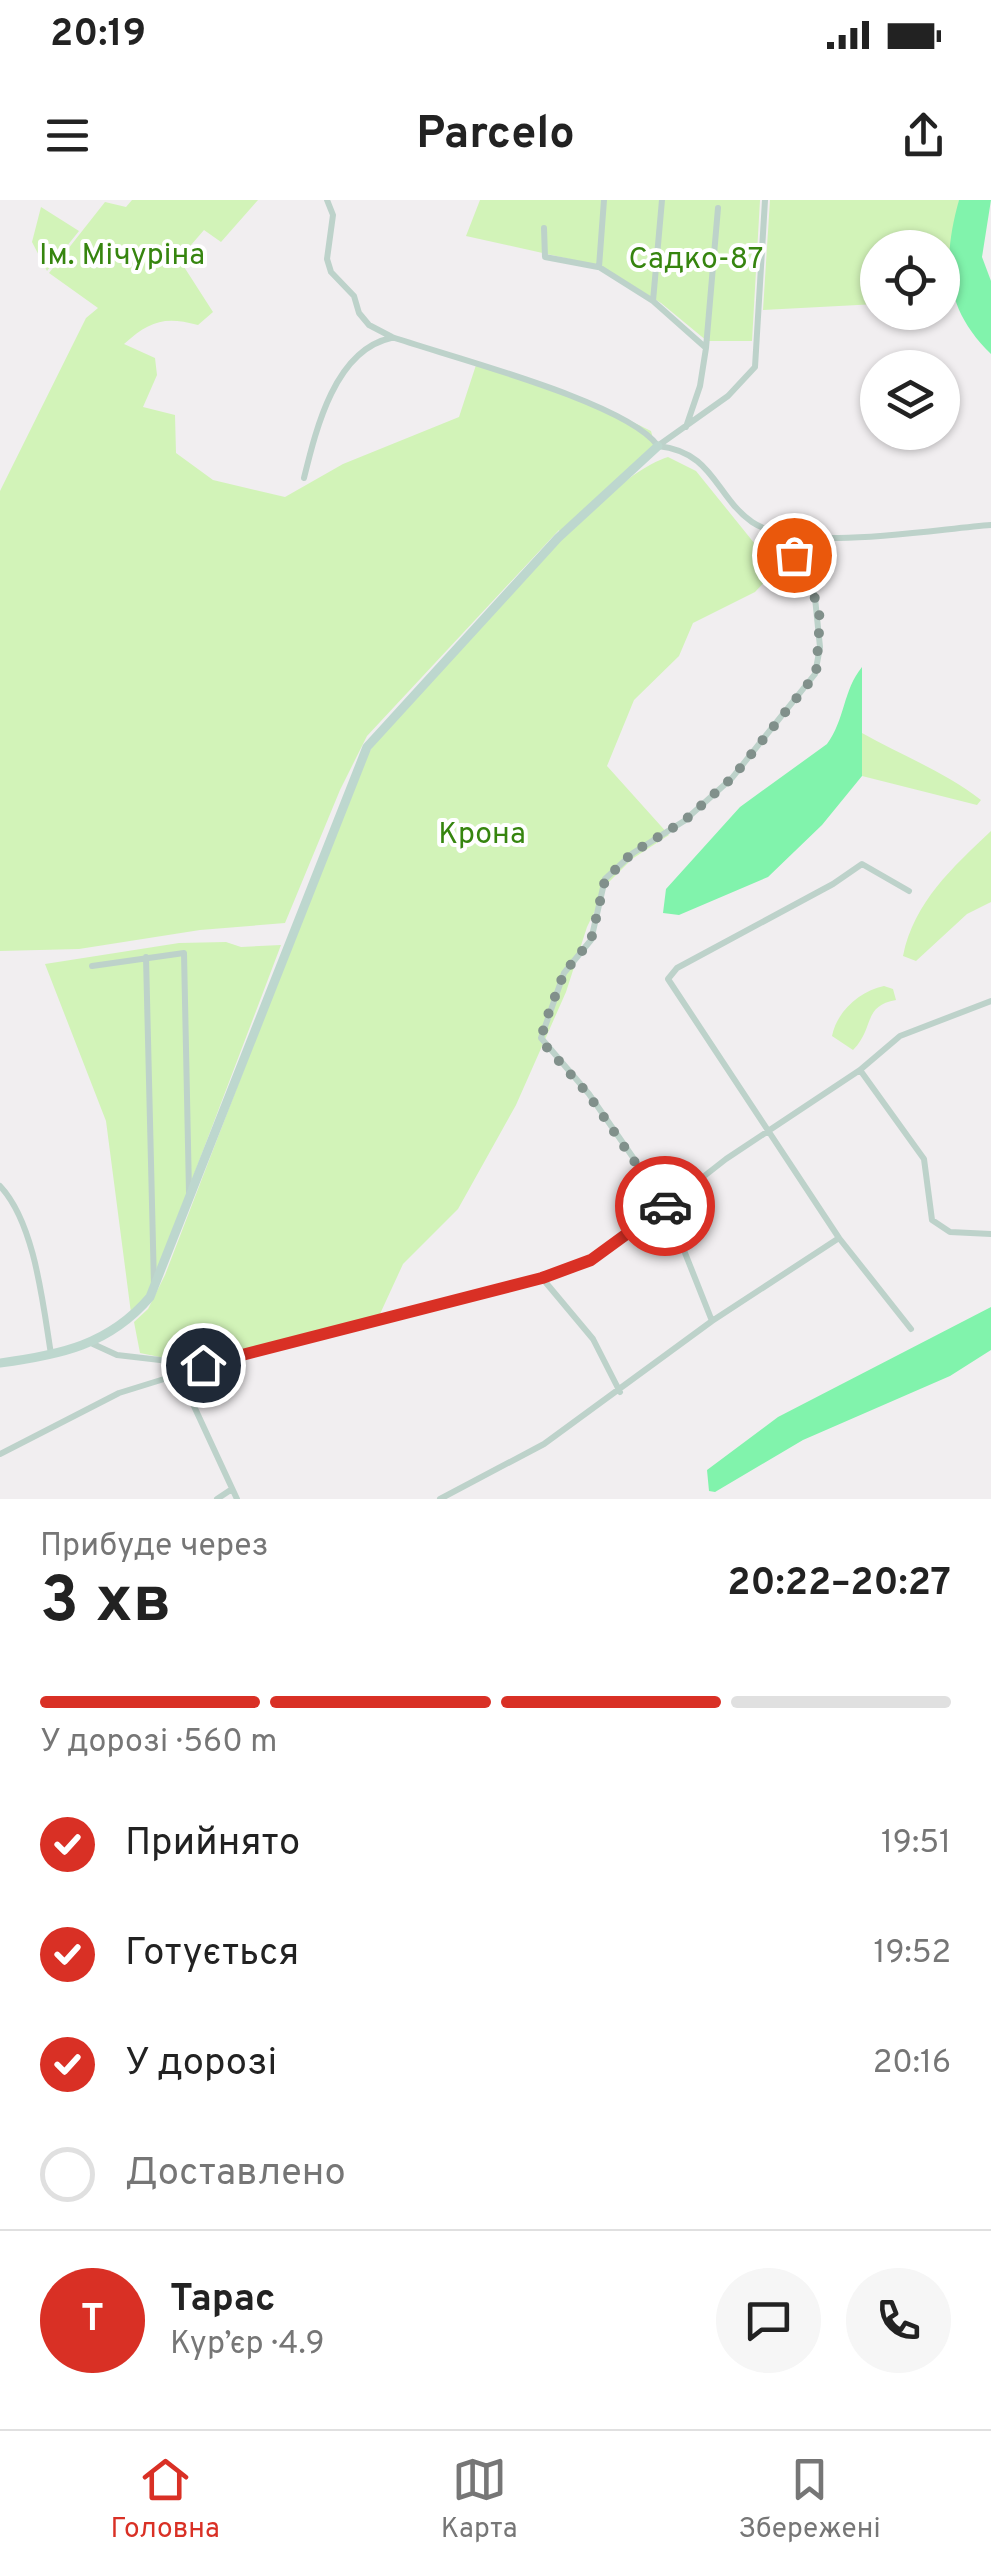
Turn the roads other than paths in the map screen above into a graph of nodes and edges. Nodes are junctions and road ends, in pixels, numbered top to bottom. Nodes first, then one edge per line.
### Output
1 (327, 200) edge
2 (604, 200) edge
3 (662, 200) edge
4 (764, 200) edge
5 (718, 208) dead end
6 (544, 228) dead end
7 (599, 267) junction
8 (653, 301) junction
9 (392, 337) junction
10 (706, 348) junction
11 (686, 427) junction
12 (658, 446) junction
13 (304, 478) dead end
14 (991, 524) edge
15 (780, 534) junction
16 (909, 891) dead end
17 (146, 957) junction
18 (92, 966) dead end
19 (991, 1001) edge
20 (860, 1070) junction
21 (770, 1132) junction
22 (0, 1186) edge
23 (190, 1192) junction
24 (666, 1206) junction
25 (991, 1234) edge
26 (839, 1238) junction
27 (542, 1278) junction
28 (154, 1287) junction
29 (712, 1321) junction
30 (911, 1329) dead end
31 (93, 1344) junction
32 (51, 1356) junction
33 (0, 1363) edge
34 (174, 1363) junction
35 (177, 1375) junction
36 (620, 1392) junction
37 (0, 1454) edge
38 (232, 1490) junction
39 (217, 1499) edge
40 (237, 1499) edge
41 (440, 1499) edge

1 - 9 street
2 - 7 street
3 - 8 street
4 - 11 street
5 - 10 street
6 - 7 street
7 - 8 street
8 - 10 street
9 - 12 street
9 - 13 street
10 - 11 street
11 - 12 street
12 - 15 street
12 - 23 street
14 - 15 street
15 - 24 street
16 - 21 street
17 - 18 street
17 - 23 street
17 - 28 street
19 - 20 street
20 - 21 street
20 - 25 street
21 - 24 street
21 - 26 street
22 - 32 street
23 - 28 street
24 - 27 street
24 - 29 street
26 - 29 street
26 - 30 street
27 - 34 street
27 - 36 street
28 - 31 street
29 - 36 street
31 - 32 street
31 - 34 street
32 - 33 street
34 - 35 street
35 - 37 street
35 - 38 street
36 - 41 street
38 - 39 street
38 - 40 street

